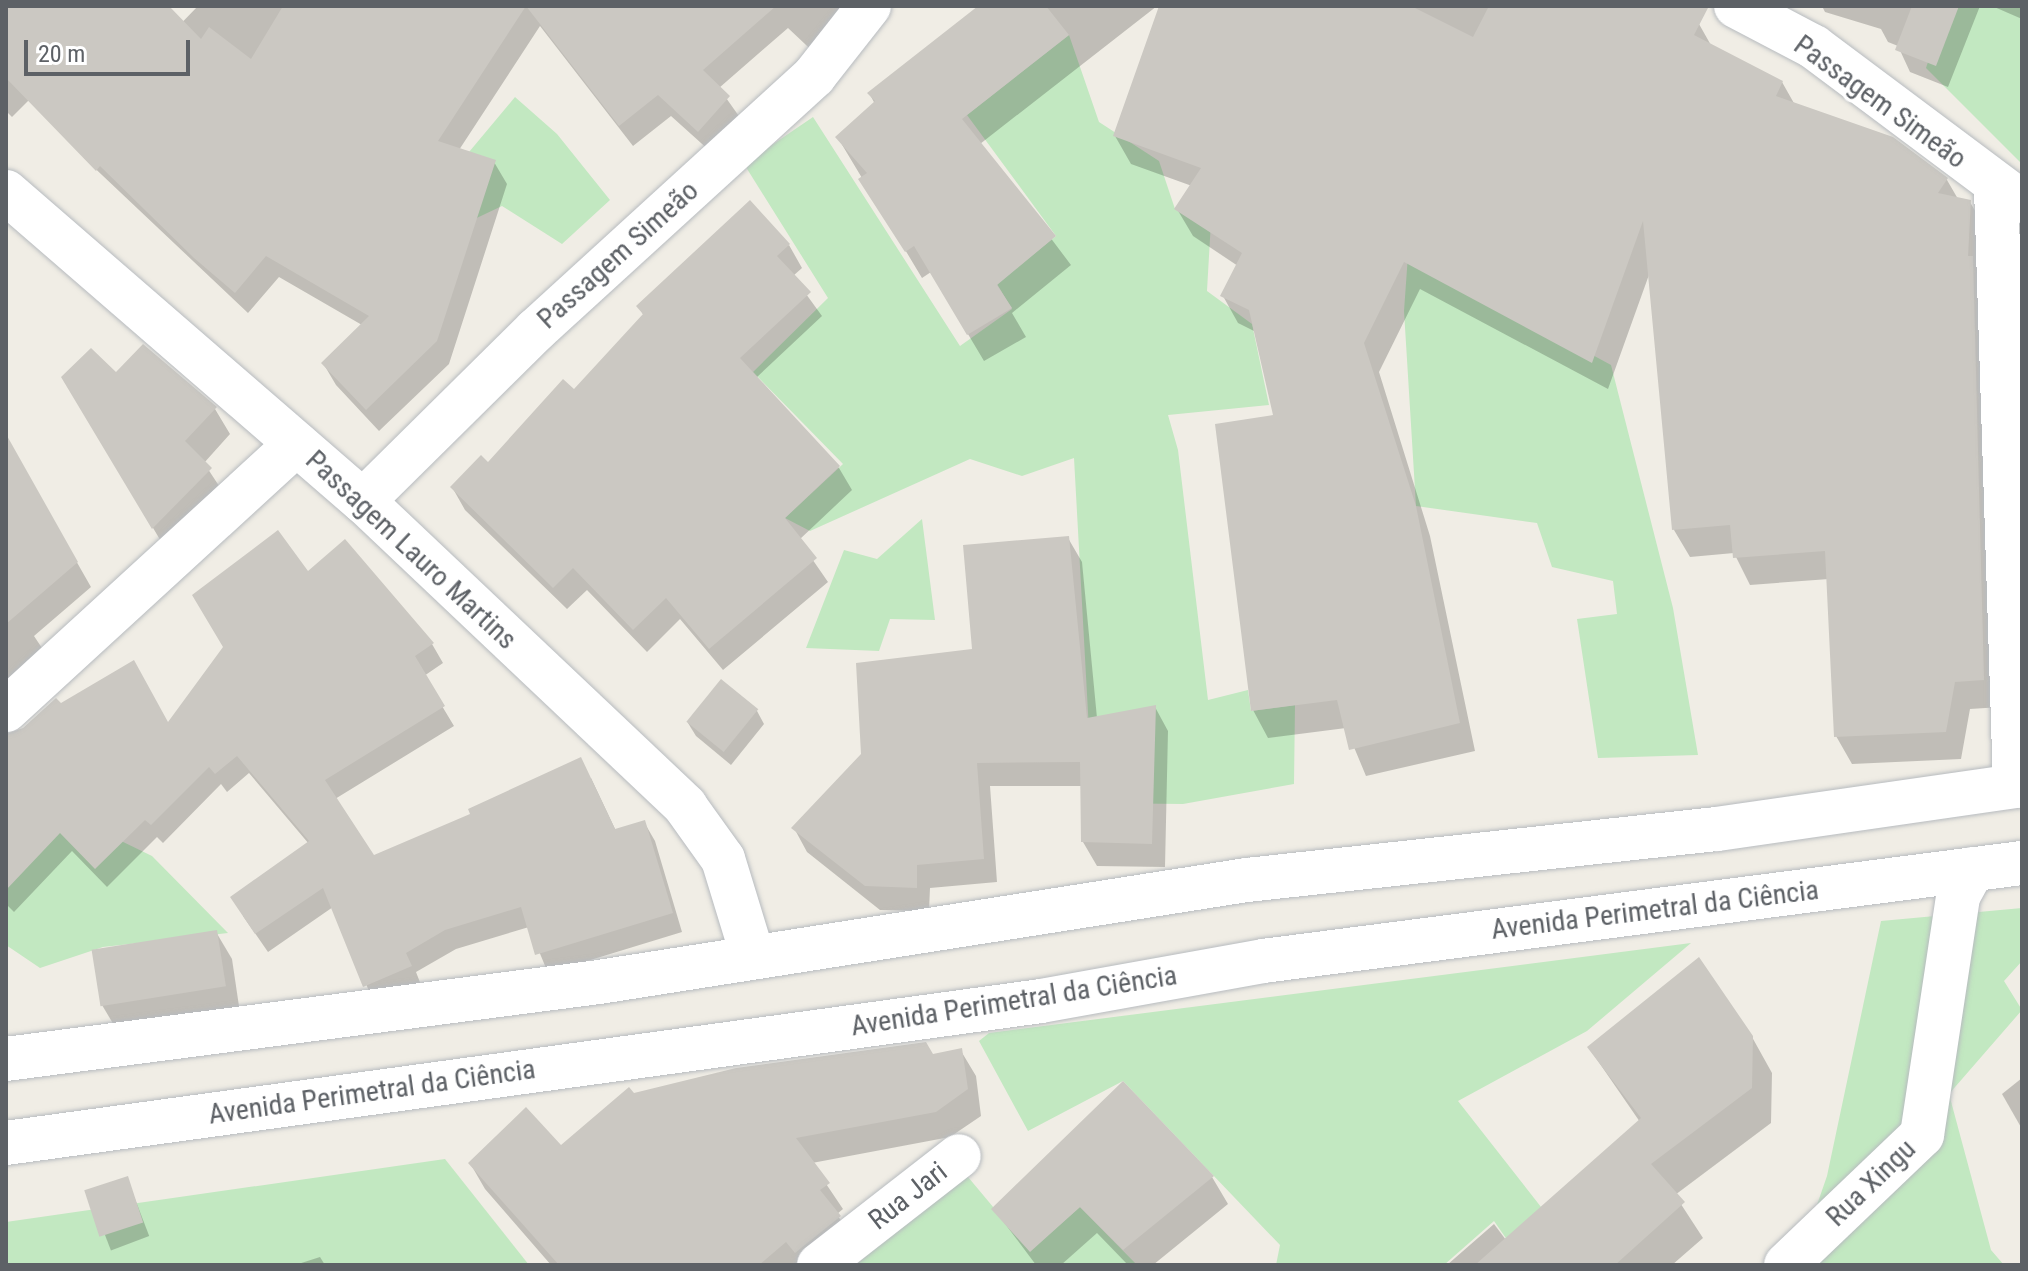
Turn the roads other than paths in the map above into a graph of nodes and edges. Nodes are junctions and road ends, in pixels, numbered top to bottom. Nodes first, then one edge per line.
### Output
1 (869, 6) edge
2 (1736, 6) edge
3 (6, 192) edge
4 (2009, 195) edge
5 (296, 444) junction
6 (363, 501) junction
7 (6, 710) edge
8 (2018, 785) edge
9 (2022, 863) edge
10 (1973, 869) junction
11 (752, 954) junction
12 (6, 1059) edge
13 (6, 1143) edge
14 (959, 1156) dead end
15 (819, 1265) edge
16 (1786, 1265) edge

1 - 6 main road, Passagem Simeão
2 - 4 main road, Passagem Simeão
3 - 5 main road, Passagem Lauro Martins
4 - 8 main road
5 - 6 main road, Passagem Lauro Martins
5 - 7 main road
6 - 11 main road, Passagem Lauro Martins
8 - 11 main road
9 - 10 main road, Avenida Perimetral da Ciência
10 - 13 main road, Avenida Perimetral da Ciência
10 - 16 main road, Rua Xingu
11 - 12 main road
14 - 15 main road, Rua Jari

